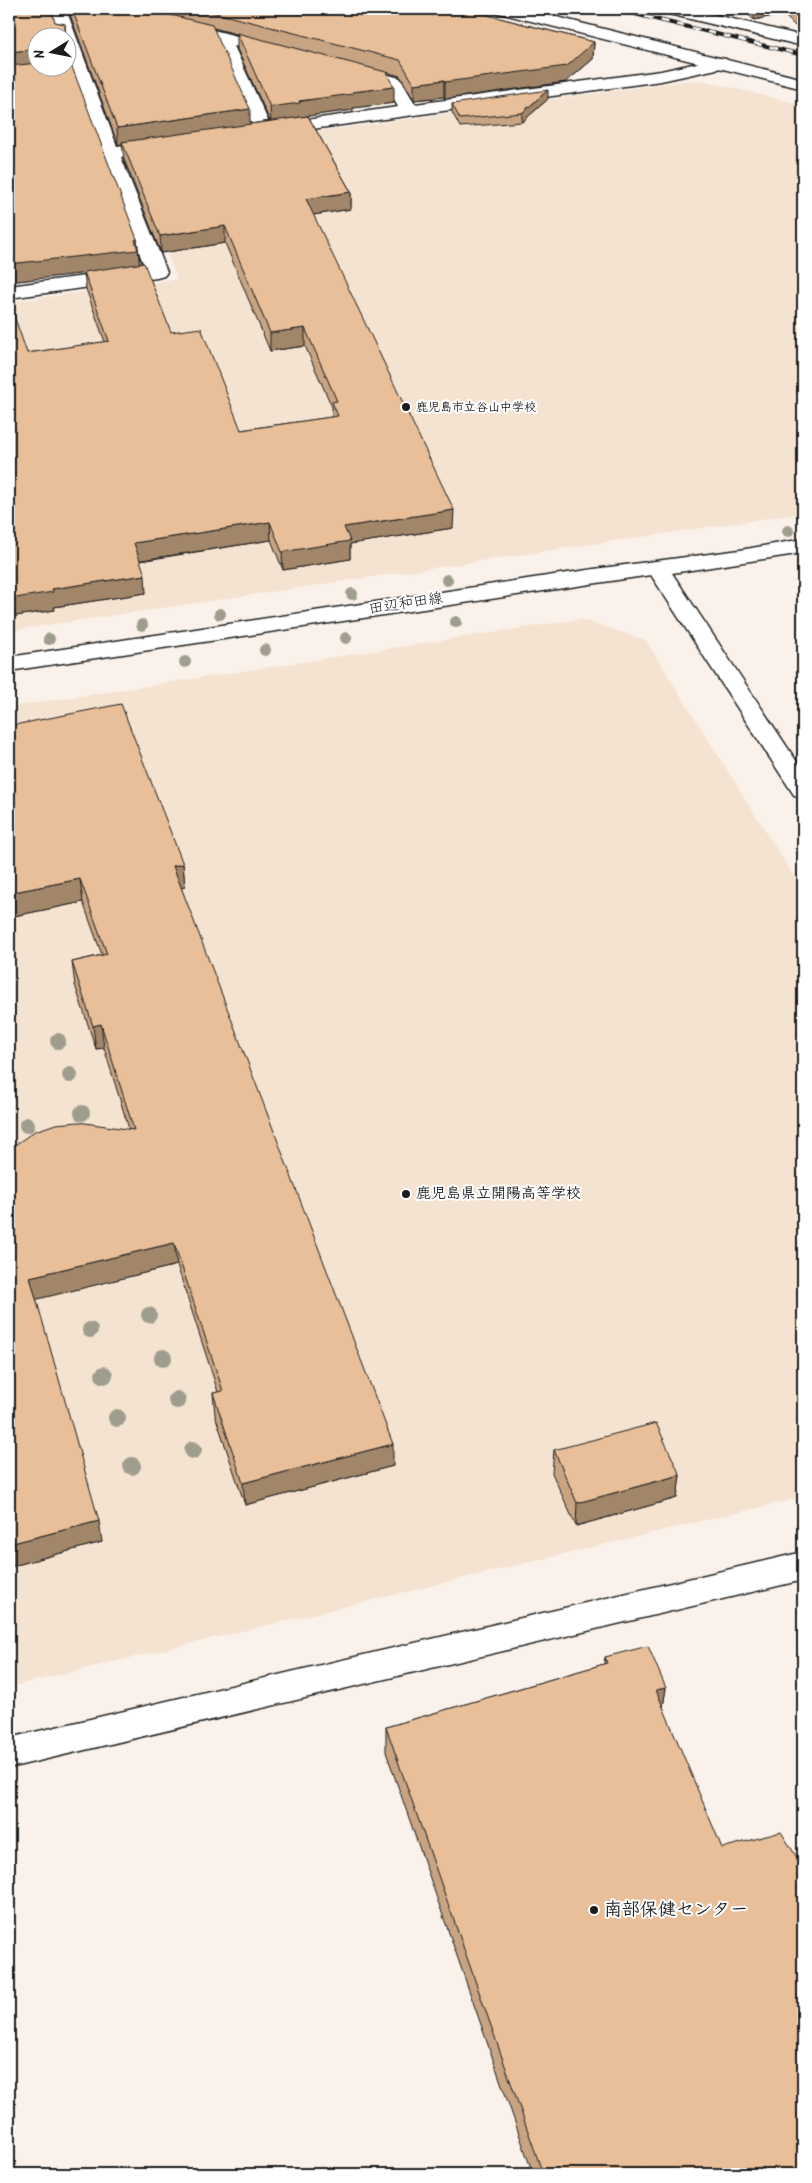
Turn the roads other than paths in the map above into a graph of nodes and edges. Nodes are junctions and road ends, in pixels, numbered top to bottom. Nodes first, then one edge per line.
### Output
1 (57, 9) edge
2 (113, 9) edge
3 (505, 9) edge
4 (671, 9) edge
5 (64, 28) edge
6 (221, 37) junction
7 (803, 40) edge
8 (288, 54) edge
9 (720, 63) junction
10 (78, 67) edge
11 (336, 67) edge
12 (803, 84) edge
13 (409, 110) junction
14 (264, 130) junction
15 (244, 133) edge
16 (177, 143) edge
17 (110, 153) junction
18 (9, 292) edge
19 (803, 546) edge
20 (658, 568) junction
21 (9, 664) edge
22 (803, 788) edge
23 (803, 1566) edge
24 (9, 1753) edge

1 - 5 street
2 - 6 street
3 - 9 street
4 - 7 street
6 - 8 street
6 - 14 street
9 - 12 street
9 - 13 street
10 - 17 street
11 - 13 street
13 - 14 street
14 - 15 street
16 - 17 street
17 - 18 street
19 - 20 street, 田辺和田線
20 - 21 street, 田辺和田線
20 - 22 street
23 - 24 street

